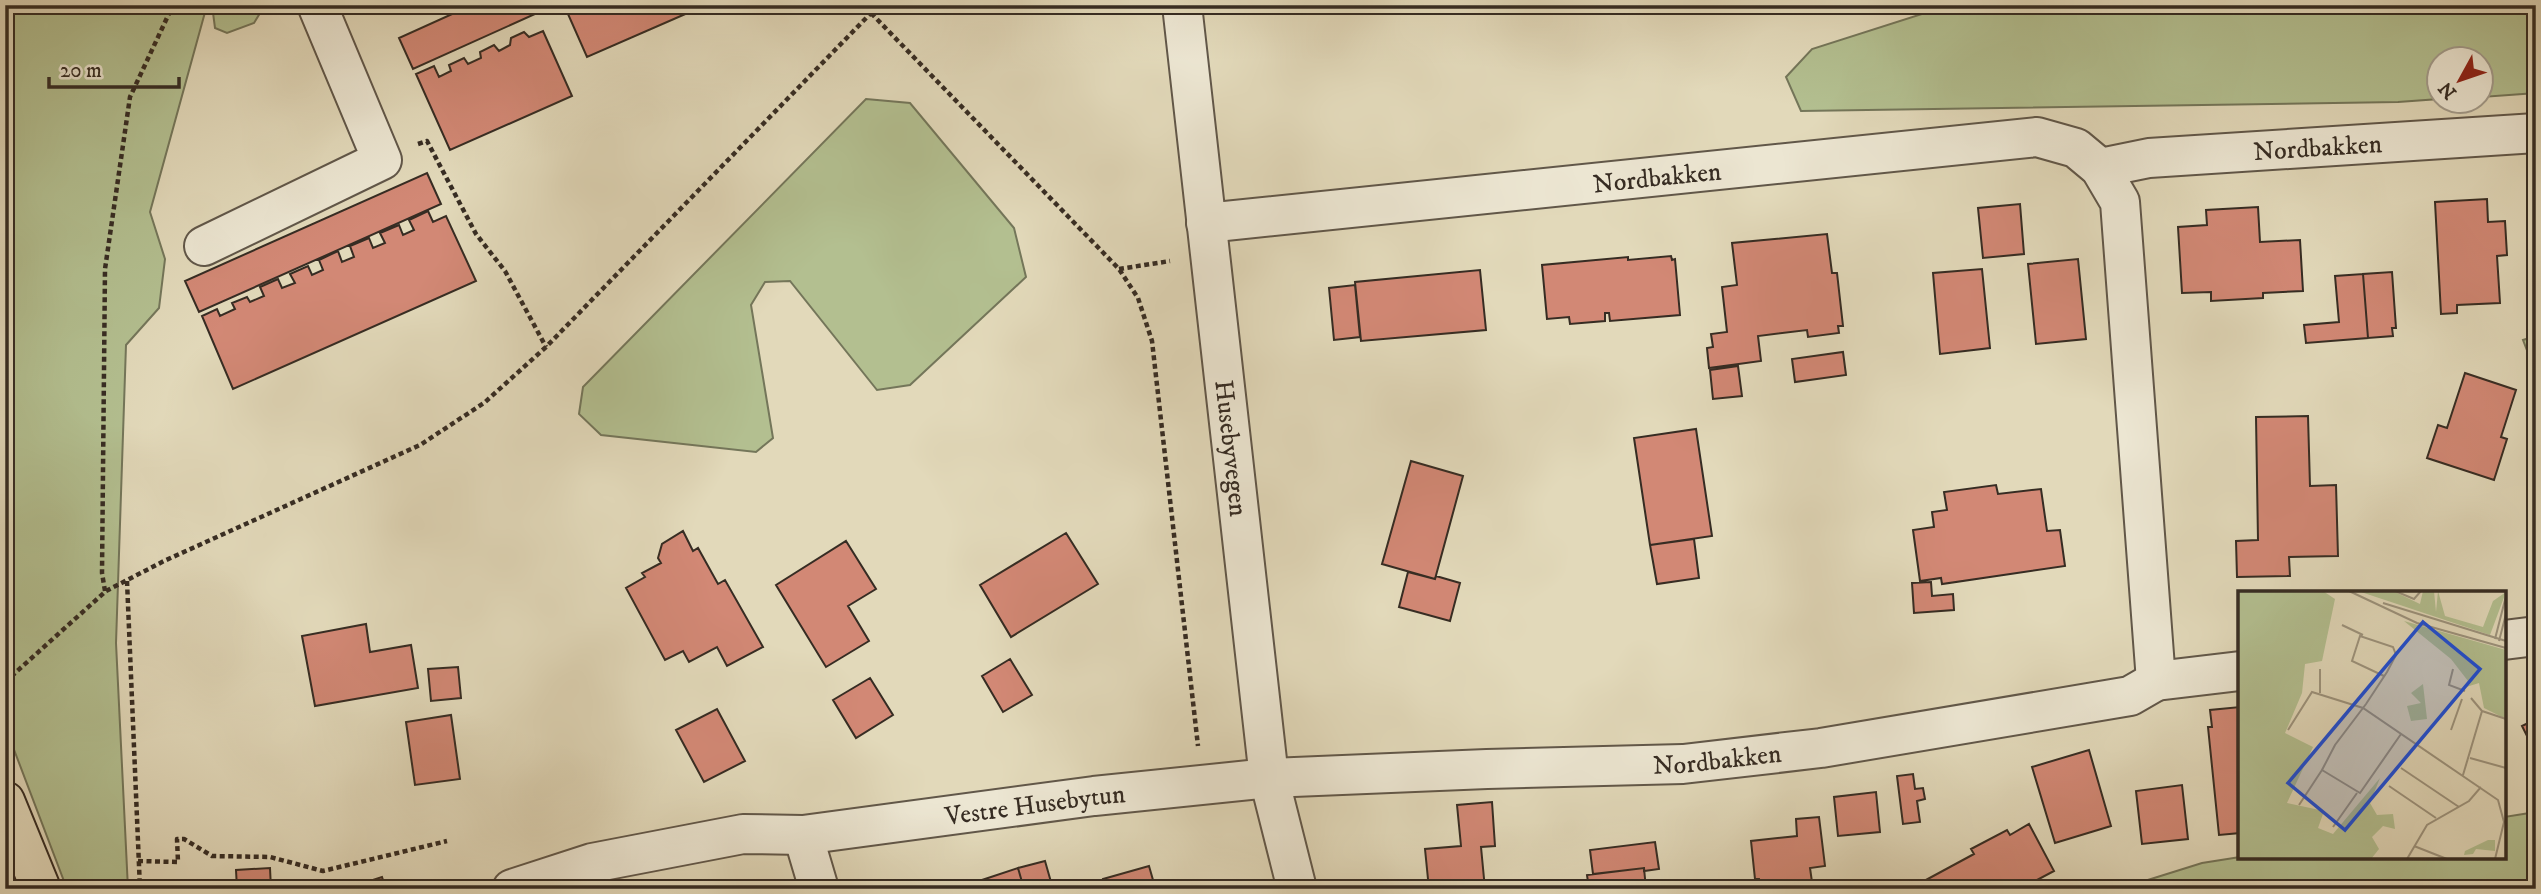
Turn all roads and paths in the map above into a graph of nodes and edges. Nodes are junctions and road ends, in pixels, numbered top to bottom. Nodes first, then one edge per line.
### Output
1 (173, 5) edge
2 (317, 5) edge
3 (869, 5) edge
4 (956, 5) edge
5 (872, 13) junction
6 (1184, 21) edge
7 (2536, 133) edge
8 (382, 160) junction
9 (2099, 168) junction
10 (1208, 239) junction
11 (204, 246) dead end
12 (1119, 269) junction
13 (545, 347) junction
14 (127, 581) junction
15 (106, 591) junction
16 (2536, 636) edge
17 (2506, 639) edge
18 (2238, 671) edge
19 (2157, 681) junction
20 (5, 682) edge
21 (1269, 778) junction
22 (1202, 785) junction
23 (5, 801) edge
24 (803, 835) junction
25 (447, 841) dead end
26 (138, 861) junction
27 (41, 889) edge
28 (140, 889) edge
29 (512, 889) edge
30 (819, 889) edge
31 (1297, 889) edge

1 - 15 path
2 - 8 street
3 - 5 path
4 - 5 path
5 - 12 path
5 - 13 path
6 - 10 street, Husebyvegen
7 - 9 street, Nordbakken
8 - 11 street
8 - 13 path
9 - 10 street, Nordbakken
9 - 19 street, Nordbakken
10 - 12 path
10 - 21 street, Husebyvegen
12 - 22 path
13 - 14 path
14 - 15 path
14 - 26 path
15 - 20 path
16 - 17 street
18 - 19 street, Nordbakken
19 - 21 street, Nordbakken
21 - 22 street, Vestre Husebytun
21 - 31 street, Husebyvegen
22 - 24 street, Vestre Husebytun
23 - 27 main road
24 - 29 street, Vestre Husebytun
24 - 30 street
25 - 26 path
26 - 28 path

